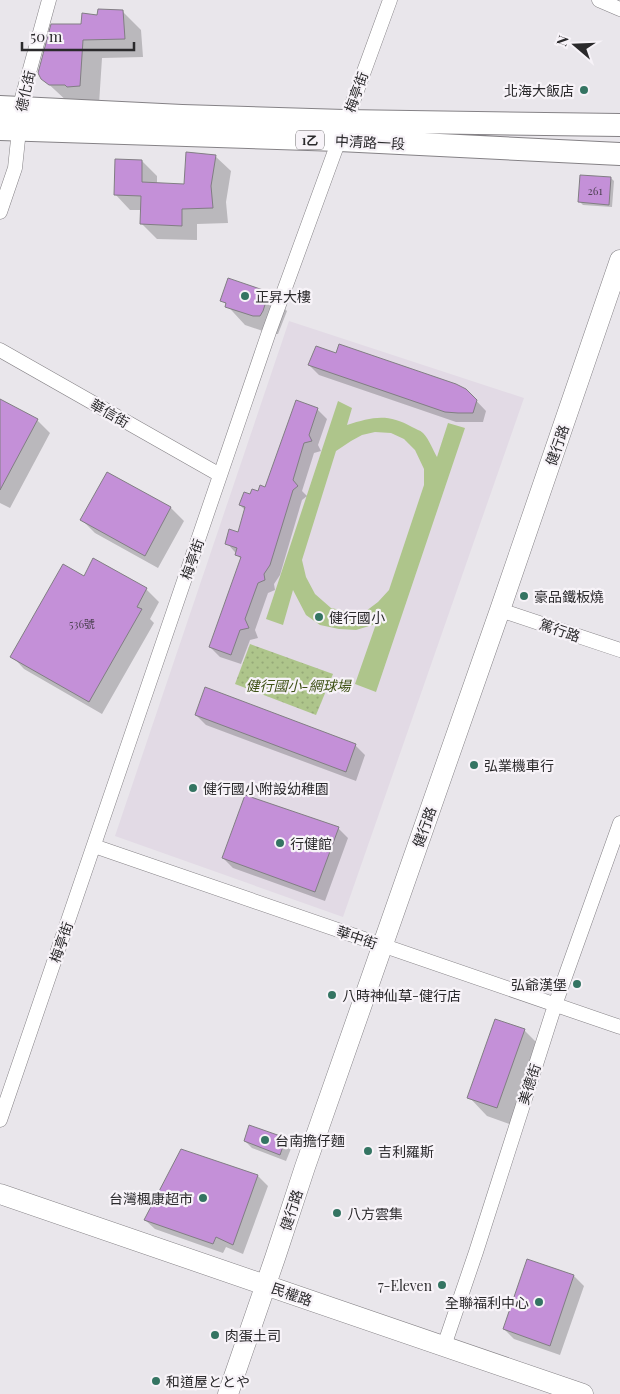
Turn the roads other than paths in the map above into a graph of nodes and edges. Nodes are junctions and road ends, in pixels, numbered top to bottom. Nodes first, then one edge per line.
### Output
1 (49, 0) edge
2 (390, 0) edge
3 (599, 0) edge
4 (620, 9) edge
5 (10, 119) edge
6 (620, 125) edge
7 (342, 131) junction
8 (620, 154) edge
9 (0, 212) edge
10 (620, 260) edge
11 (0, 350) edge
12 (220, 476) junction
13 (500, 610) junction
14 (620, 650) edge
15 (620, 823) edge
16 (94, 846) junction
17 (382, 945) junction
18 (555, 1005) junction
19 (620, 1027) edge
20 (0, 1120) edge
21 (0, 1194) edge
22 (266, 1285) junction
23 (444, 1346) junction
24 (228, 1394) edge
25 (583, 1394) edge

1 - 5 street, 德化街
2 - 7 street, 梅亭街
3 - 4 street
5 - 7 main road, 中清路一段 / 1乙
5 - 9 street, 德化街
6 - 7 main road, 中清路一段 / 1乙
7 - 8 main road, 中清路一段 / 1乙
7 - 12 street, 梅亭街
10 - 13 street, 健行路
11 - 12 street, 華信街
12 - 16 street, 梅亭街
13 - 14 street, 篤行路
13 - 17 street, 健行路
15 - 18 street, 美德街
16 - 17 street, 華中街
16 - 20 street, 梅亭街
17 - 18 street, 華中街
17 - 22 street, 健行路
18 - 19 street, 華中街
18 - 23 street, 美德街
21 - 22 street, 民權路
22 - 23 street, 民權路
22 - 24 street, 健行路
23 - 25 street, 民權路

